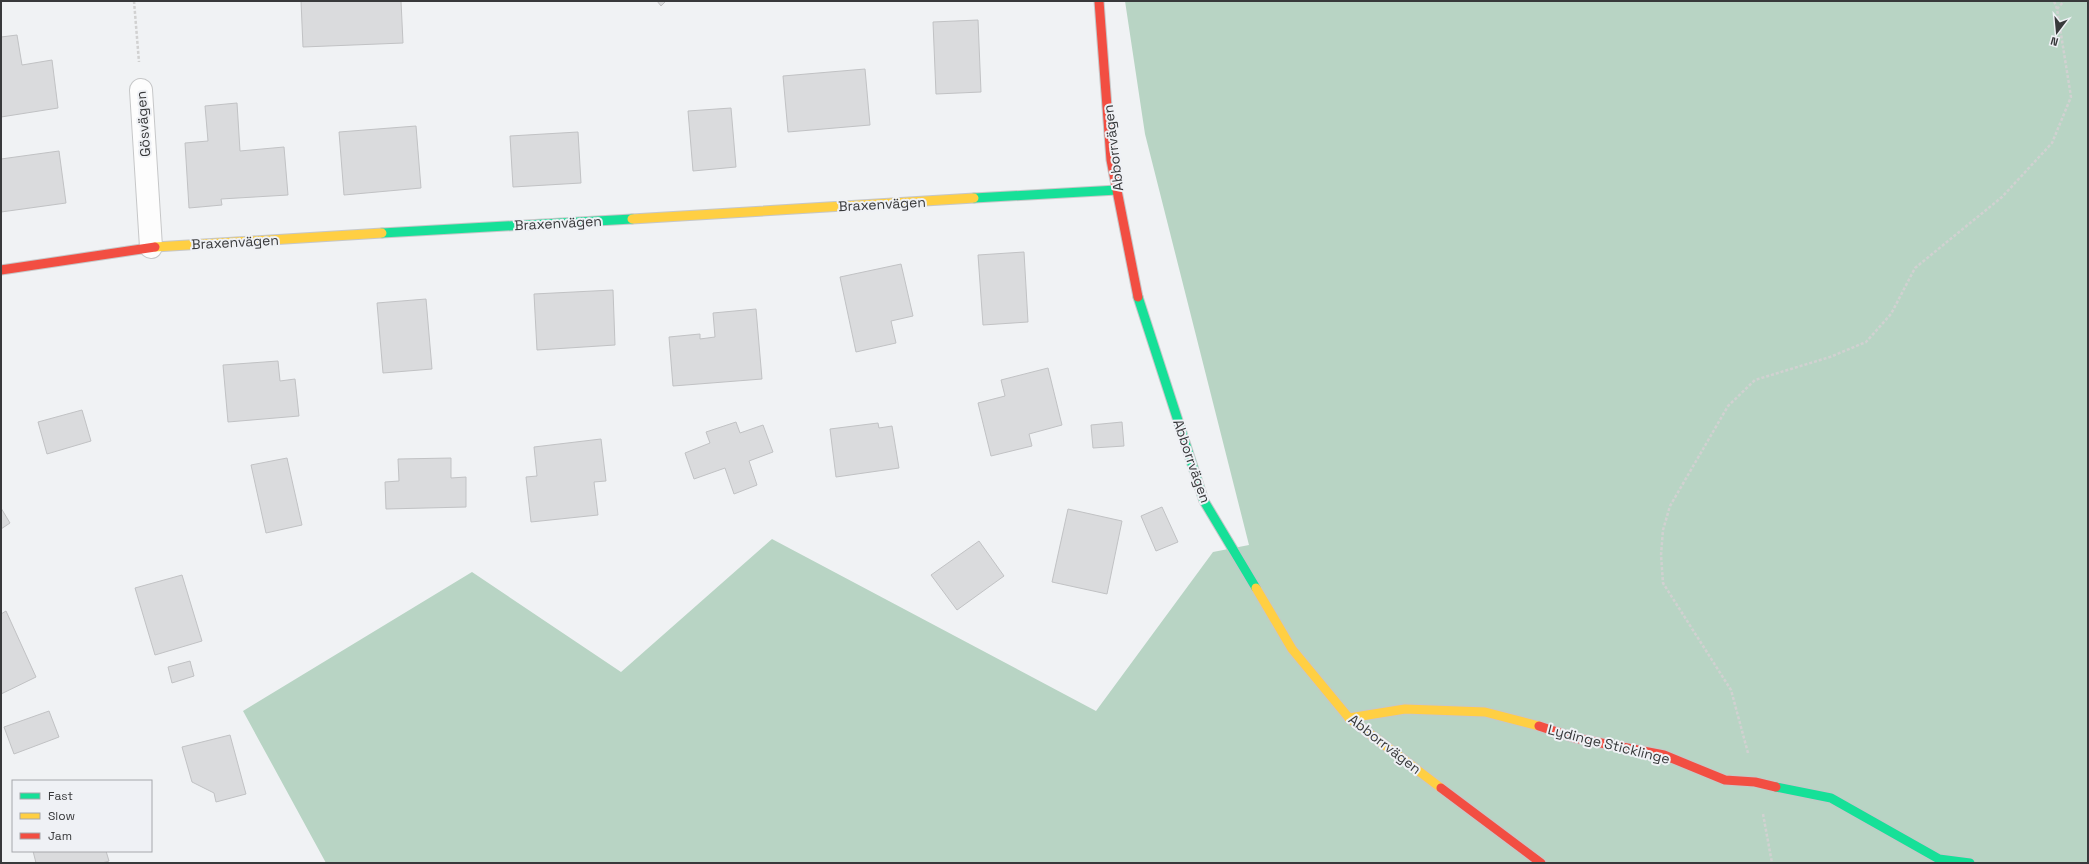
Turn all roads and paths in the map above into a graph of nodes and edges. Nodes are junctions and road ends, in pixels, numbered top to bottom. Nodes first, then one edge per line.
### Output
1 (134, 1) edge
2 (1099, 1) edge
3 (2054, 1) edge
4 (2064, 1) edge
5 (2057, 10) junction
6 (142, 90) joint
7 (1117, 190) junction
8 (151, 247) junction
9 (1, 270) edge
10 (1349, 718) junction
11 (1755, 782) junction
12 (1541, 863) edge
13 (1772, 863) edge
14 (1970, 863) edge

1 - 6 path, Gösvägen
2 - 7 street, Abborrvägen
3 - 5 path
4 - 5 path
5 - 11 path
6 - 8 street, Gösvägen
7 - 8 street, Braxenvägen
7 - 10 street, Abborrvägen
8 - 9 street, Braxenvägen
10 - 11 street, Lydinge Sticklinge
10 - 12 street, Abborrvägen
11 - 13 path
11 - 14 street, Lydinge Sticklinge

